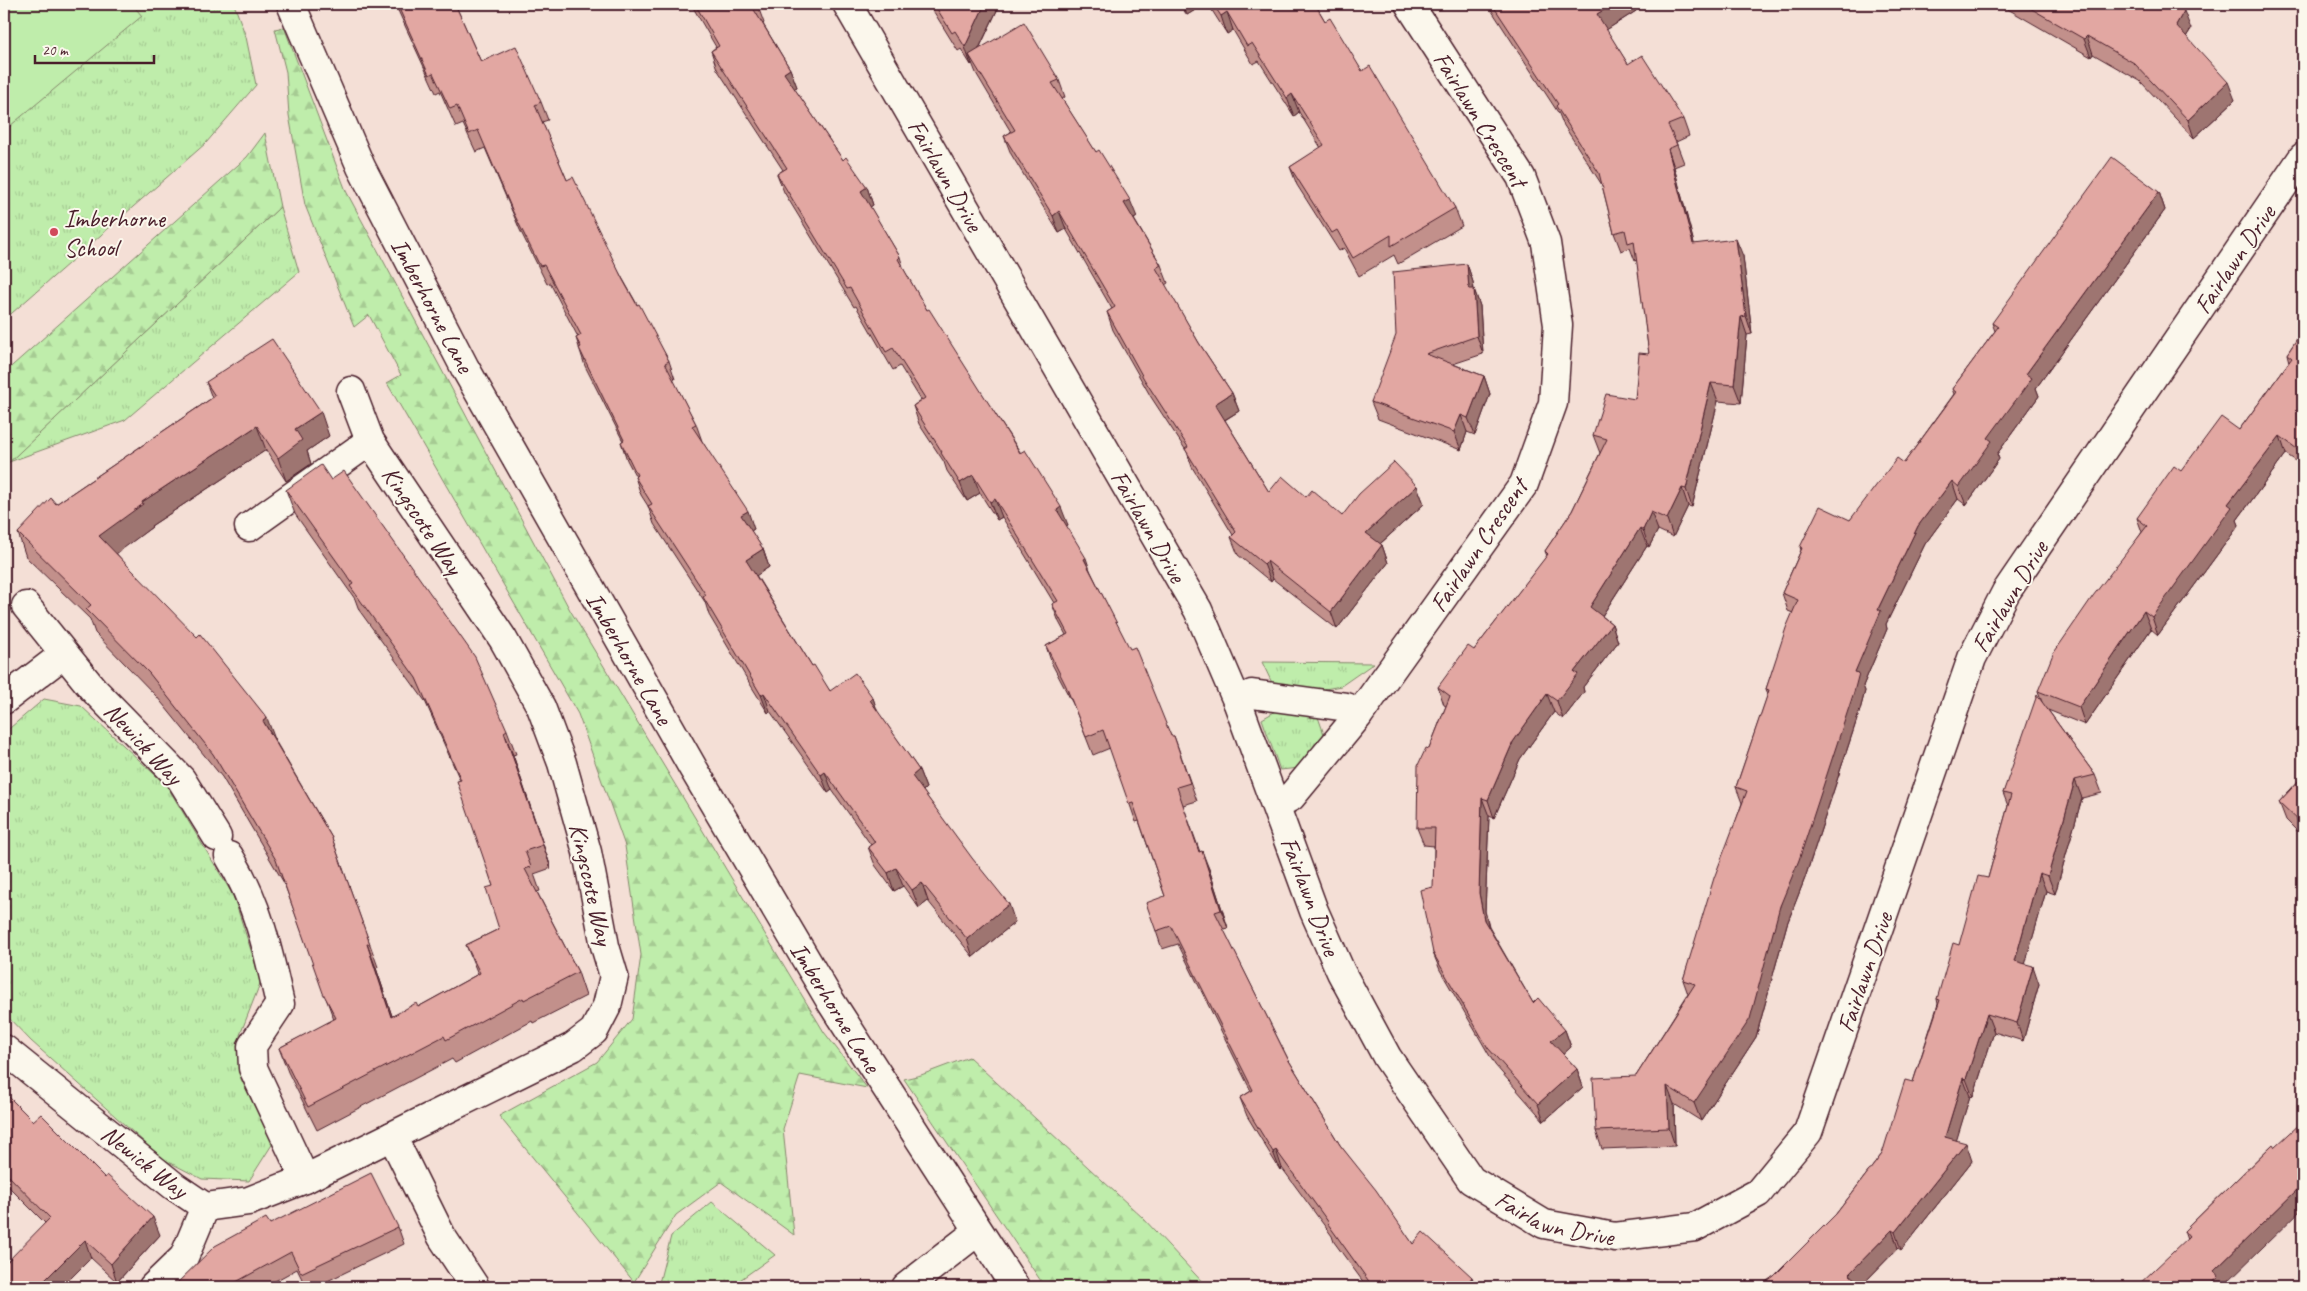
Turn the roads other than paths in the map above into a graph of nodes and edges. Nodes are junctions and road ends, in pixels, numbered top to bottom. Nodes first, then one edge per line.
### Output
1 (291, 4) edge
2 (847, 4) edge
3 (1409, 4) edge
4 (2303, 157) edge
5 (351, 390) dead end
6 (370, 440) junction
7 (249, 527) dead end
8 (26, 606) dead end
9 (64, 654) junction
10 (4, 700) edge
11 (1237, 701) junction
12 (1358, 716) junction
13 (1276, 805) junction
14 (4, 1049) edge
15 (392, 1136) junction
16 (305, 1179) junction
17 (206, 1207) junction
18 (978, 1231) junction
19 (153, 1287) edge
20 (475, 1287) edge
21 (906, 1287) edge
22 (1015, 1287) edge

1 - 18 street, Imberhorne Lane
2 - 11 street, Fairlawn Drive
3 - 12 street, Fairlawn Crescent
4 - 13 street, Fairlawn Drive
5 - 6 street, Kingscote Way
6 - 7 street
6 - 15 street, Kingscote Way
8 - 9 street, Newick Way
9 - 10 street
9 - 16 street, Newick Way
11 - 12 street
11 - 13 street, Fairlawn Drive
12 - 13 street, Fairlawn Crescent
14 - 17 street, Newick Way
15 - 16 street, Newick Way
15 - 20 street
16 - 17 street, Newick Way
17 - 19 street
18 - 21 street
18 - 22 street, Imberhorne Lane

